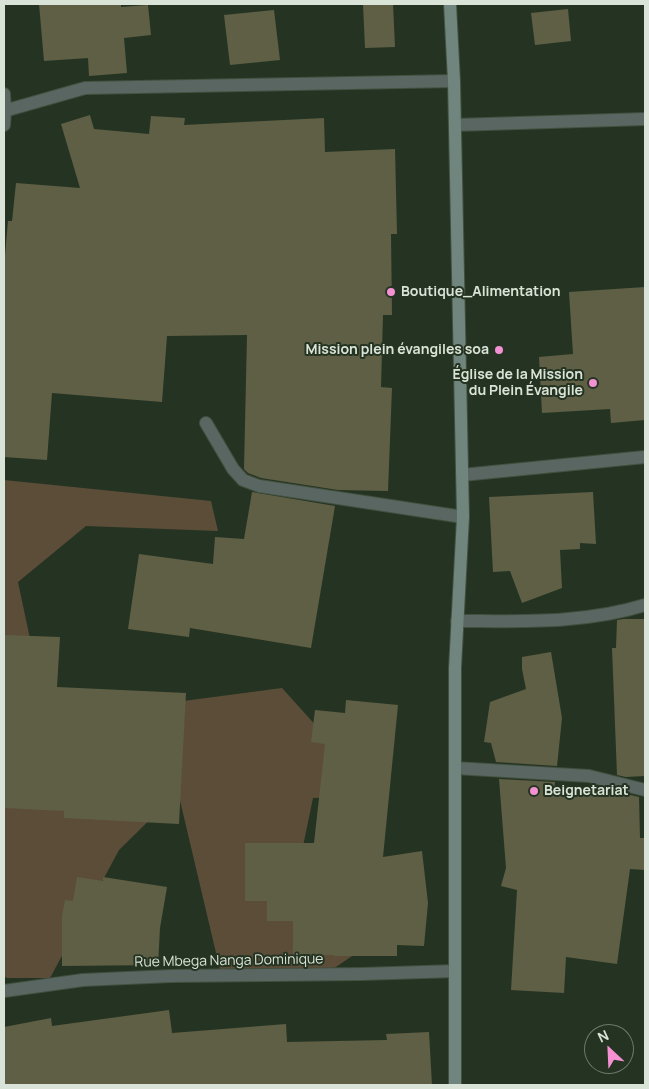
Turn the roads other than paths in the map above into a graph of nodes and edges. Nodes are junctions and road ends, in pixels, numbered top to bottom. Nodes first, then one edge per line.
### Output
1 (450, 4) edge
2 (454, 81) junction
3 (4, 94) edge
4 (4, 111) edge
5 (645, 119) edge
6 (4, 125) edge
7 (455, 125) junction
8 (206, 423) dead end
9 (645, 457) edge
10 (462, 475) junction
11 (463, 517) junction
12 (645, 605) edge
13 (457, 621) junction
14 (455, 768) junction
15 (645, 790) edge
16 (455, 971) junction
17 (4, 992) edge
18 (455, 1085) edge

1 - 2 main road
2 - 4 street
2 - 7 main road
3 - 4 street
4 - 6 street
5 - 7 street
7 - 10 main road
8 - 11 street
9 - 10 street
10 - 11 main road
11 - 13 main road
12 - 13 street
13 - 14 main road
14 - 15 street
14 - 16 main road
16 - 17 street, Rue Mbega Nanga Dominique
16 - 18 main road

